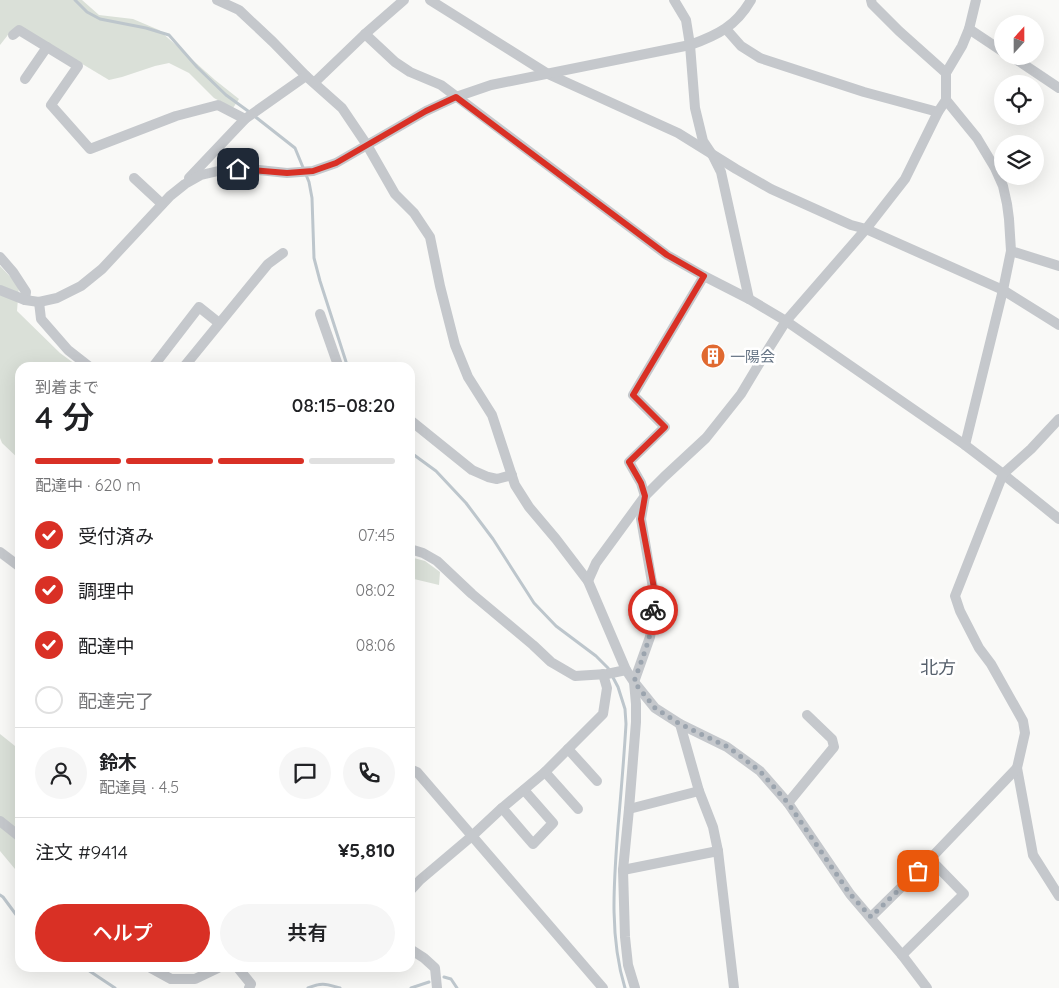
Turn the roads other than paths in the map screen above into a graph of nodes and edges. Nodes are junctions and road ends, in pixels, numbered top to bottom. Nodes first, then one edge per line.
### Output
1 (217, 0) edge
2 (404, 0) edge
3 (430, 0) edge
4 (674, 0) edge
5 (751, 0) edge
6 (871, 0) edge
7 (976, 0) edge
8 (726, 29) junction
9 (969, 29) junction
10 (365, 34) junction
11 (13, 35) dead end
12 (690, 45) junction
13 (994, 46) edge
14 (48, 47) junction
15 (1024, 65) edge
16 (946, 73) junction
17 (548, 74) junction
18 (306, 76) junction
19 (25, 79) dead end
20 (314, 82) junction
21 (1059, 88) edge
22 (456, 97) junction
23 (946, 100) junction
24 (938, 112) junction
25 (251, 115) junction
26 (368, 145) junction
27 (713, 156) junction
28 (134, 178) dead end
29 (184, 184) junction
30 (162, 204) junction
31 (866, 229) junction
32 (1011, 251) junction
33 (283, 253) dead end
34 (0, 257) edge
35 (1059, 266) edge
36 (704, 276) junction
37 (0, 290) edge
38 (1003, 290) junction
39 (749, 299) junction
40 (24, 300) junction
41 (39, 302) junction
42 (320, 314) dead end
43 (786, 321) junction
44 (219, 323) junction
45 (1059, 325) edge
46 (83, 362) edge
47 (157, 362) edge
48 (187, 362) edge
49 (337, 362) edge
50 (1059, 419) edge
51 (415, 424) edge
52 (965, 445) junction
53 (1003, 474) junction
54 (512, 475) junction
55 (645, 496) junction
56 (1059, 519) edge
57 (415, 551) edge
58 (0, 552) edge
59 (15, 563) edge
60 (588, 581) junction
61 (613, 672) junction
62 (634, 682) junction
63 (807, 715) dead end
64 (680, 724) junction
65 (568, 749) junction
66 (1017, 768) junction
67 (415, 771) edge
68 (545, 772) junction
69 (596, 782) dead end
70 (524, 790) junction
71 (699, 791) junction
72 (788, 803) junction
73 (502, 808) junction
74 (578, 809) dead end
75 (629, 809) junction
76 (0, 820) edge
77 (15, 833) edge
78 (472, 836) junction
79 (718, 852) junction
80 (930, 859) junction
81 (623, 870) junction
82 (415, 886) edge
83 (1059, 896) edge
84 (871, 917) junction
85 (415, 952) edge
86 (902, 955) junction
87 (157, 972) edge
88 (210, 972) edge
89 (241, 972) edge
90 (249, 988) edge
91 (438, 988) edge
92 (603, 988) edge
93 (635, 988) edge
94 (734, 988) edge
95 (927, 988) edge

1 - 18 street
2 - 10 street
3 - 17 street
4 - 12 street
5 - 8 street
6 - 16 street
7 - 9 street
8 - 12 street
8 - 24 street
9 - 13 street
9 - 16 street
10 - 20 street
10 - 22 street
11 - 14 street
12 - 17 street
12 - 27 street
14 - 19 street
14 - 25 street
15 - 21 street
16 - 23 street
17 - 22 street
17 - 27 street
18 - 20 street
18 - 25 street
20 - 26 street
22 - 26 street
22 - 36 street
23 - 24 street
23 - 32 street
24 - 31 street
25 - 29 street
26 - 29 street
26 - 54 street
27 - 31 street
27 - 39 street
28 - 30 street
29 - 30 street
30 - 41 street
31 - 38 street
31 - 43 street
32 - 35 street
32 - 38 street
33 - 44 street
34 - 40 street
36 - 39 street
36 - 55 street
37 - 40 street
38 - 45 street
38 - 52 street
39 - 43 street
40 - 41 street
41 - 46 street
42 - 49 street
43 - 52 street
43 - 55 street
44 - 47 street
44 - 48 street
50 - 53 street
51 - 54 street
52 - 53 street
53 - 56 street
53 - 66 street
54 - 60 street
55 - 60 street
55 - 62 street
57 - 61 street
58 - 59 street
60 - 61 street
61 - 62 street
61 - 65 street
62 - 64 street
62 - 75 street
63 - 72 street
64 - 71 street
64 - 72 street
65 - 68 street
65 - 69 street
66 - 80 street
66 - 83 street
67 - 78 street
68 - 70 street
68 - 74 street
70 - 73 street
70 - 73 street
71 - 75 street
71 - 79 street
72 - 84 street
73 - 78 street
75 - 81 street
76 - 77 street
78 - 82 street
78 - 92 street
79 - 81 street
79 - 94 street
80 - 84 street
80 - 86 street
81 - 93 street
84 - 86 street
85 - 91 street
86 - 95 street
87 - 88 street
89 - 90 street

